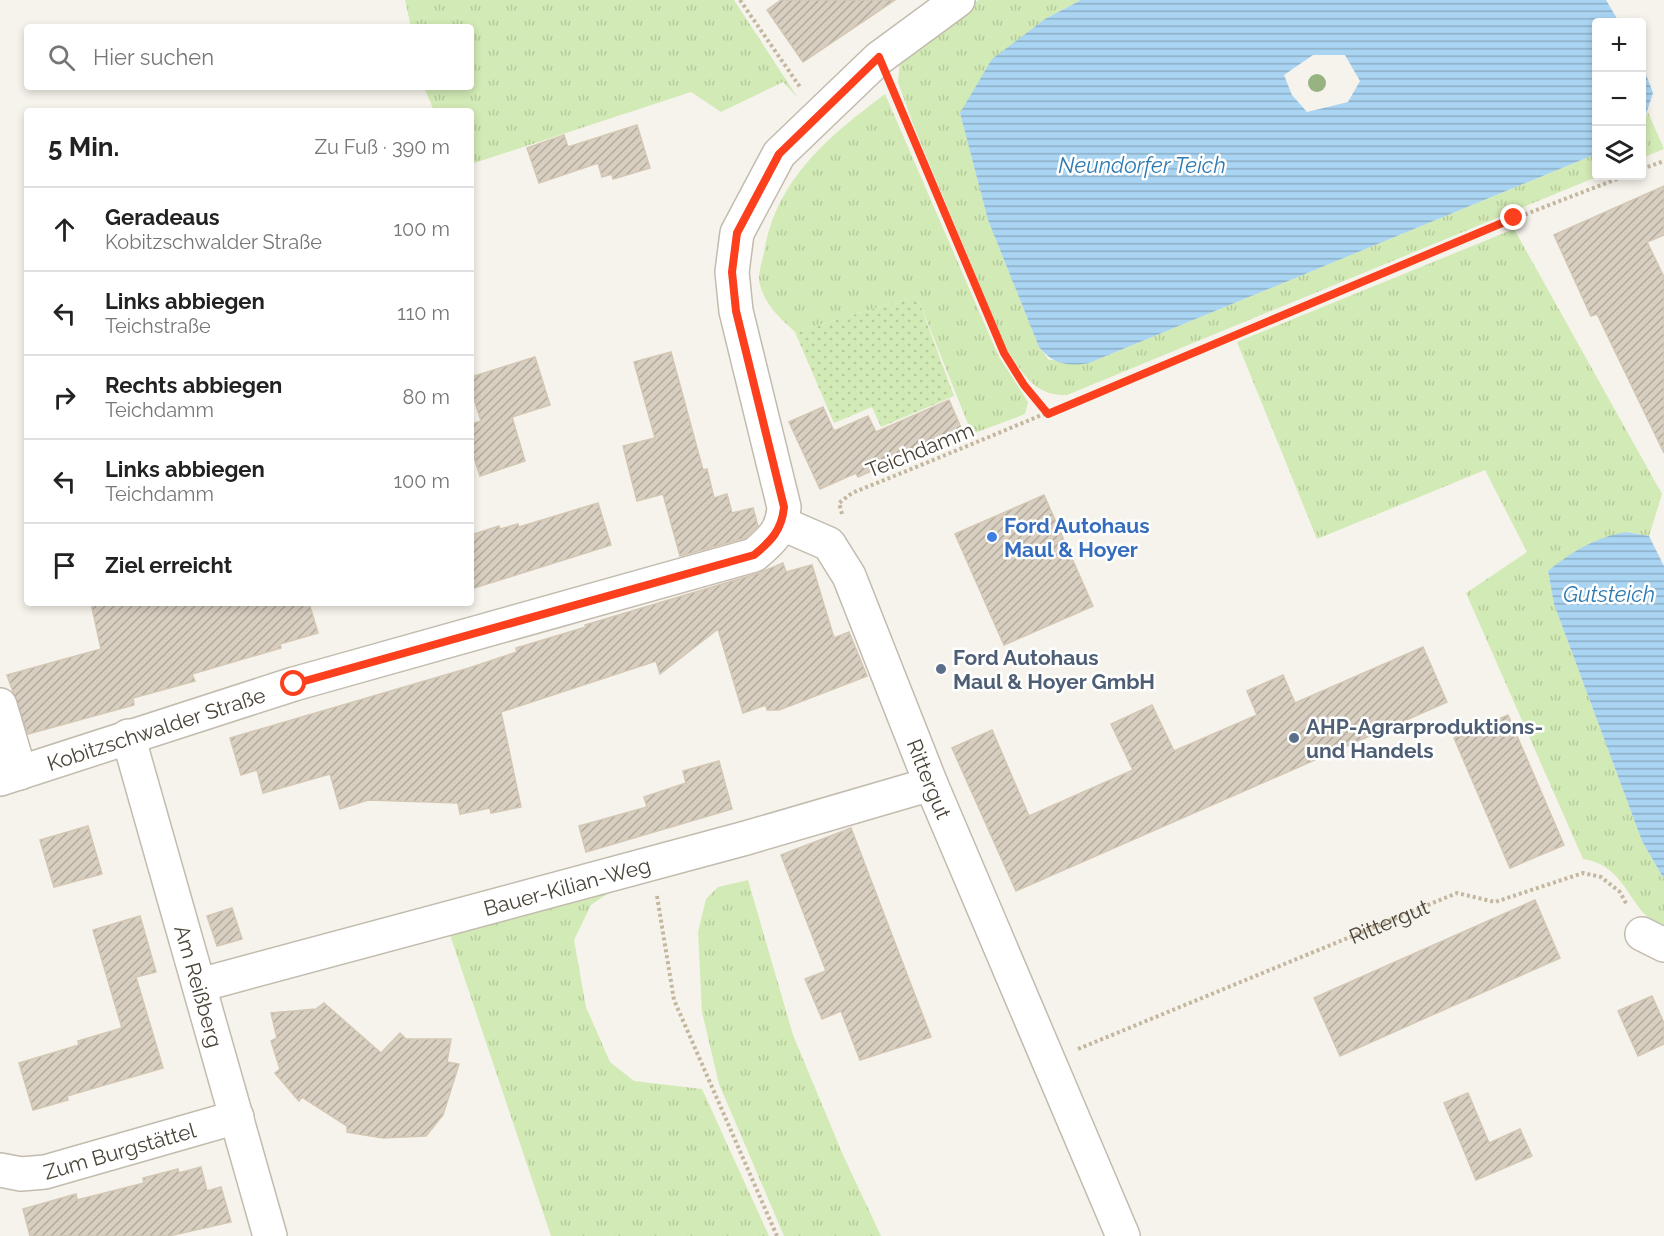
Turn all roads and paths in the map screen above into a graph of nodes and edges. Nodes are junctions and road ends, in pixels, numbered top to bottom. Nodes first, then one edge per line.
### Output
1 (740, 0) edge
2 (958, 0) edge
3 (879, 57) junction
4 (821, 114) junction
5 (1664, 161) edge
6 (1646, 167) edge
7 (1614, 180) edge
8 (1048, 414) junction
9 (846, 520) dead end
10 (783, 524) junction
11 (0, 705) edge
12 (128, 736) junction
13 (10, 776) edge
14 (931, 784) junction
15 (651, 864) junction
16 (1601, 877) dead end
17 (200, 986) junction
18 (1049, 1061) junction
19 (237, 1117) junction
20 (0, 1170) edge
21 (270, 1236) edge
22 (777, 1236) edge
23 (1123, 1236) edge

1 - 4 path
2 - 3 street
3 - 4 street
3 - 8 path
4 - 10 street
5 - 6 path
7 - 8 path, Teichdamm
8 - 9 path, Teichdamm
10 - 12 street, Kobitzschwalder Straße
10 - 14 street, Rittergut
11 - 13 street
12 - 13 street, Kobitzschwalder Straße
12 - 17 street, Am Reißberg
14 - 15 street, Bauer-Kilian-Weg
14 - 18 street, Rittergut
15 - 17 street, Bauer-Kilian-Weg
15 - 22 path
16 - 18 path, Rittergut
17 - 19 street, Am Reißberg
18 - 23 street, Rittergut
19 - 20 street, Zum Burgstättel
19 - 21 street, Am Reißberg

